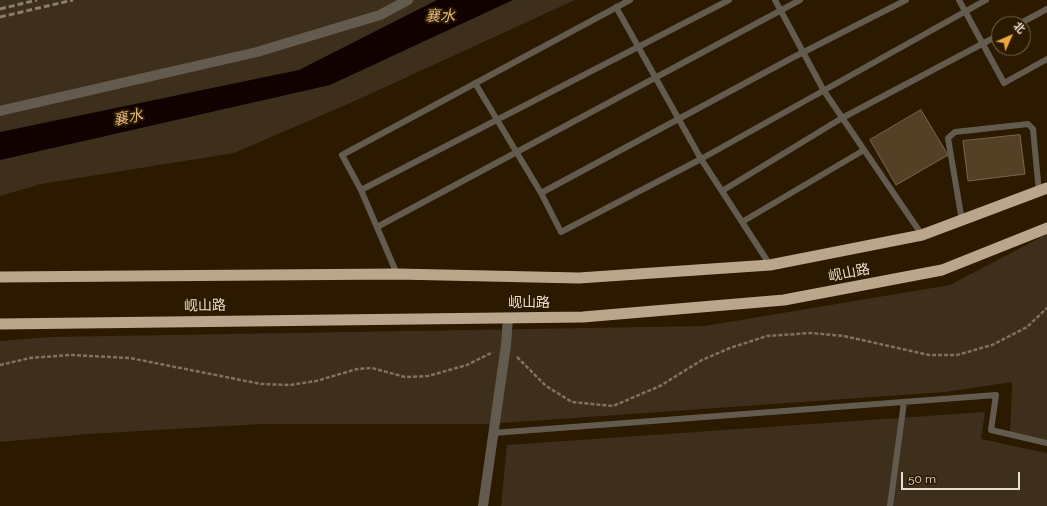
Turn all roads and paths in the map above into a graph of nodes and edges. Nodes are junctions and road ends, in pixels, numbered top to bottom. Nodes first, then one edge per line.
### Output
1 (408, 0) edge
2 (630, 0) edge
3 (729, 0) edge
4 (775, 0) edge
5 (800, 0) edge
6 (906, 0) edge
7 (959, 0) edge
8 (986, 0) edge
9 (616, 7) junction
10 (1047, 9) edge
11 (780, 10) junction
12 (965, 12) junction
13 (1031, 18) edge
14 (991, 39) edge
15 (982, 44) junction
16 (638, 47) junction
17 (804, 52) junction
18 (1047, 59) edge
19 (656, 78) junction
20 (475, 83) junction
21 (824, 91) junction
22 (0, 111) edge
23 (842, 118) junction
24 (679, 119) junction
25 (497, 120) junction
26 (864, 150) junction
27 (516, 153) junction
28 (701, 159) junction
29 (361, 190) junction
30 (1043, 190) edge
31 (722, 191) junction
32 (541, 193) junction
33 (962, 220) junction
34 (742, 222) junction
35 (377, 227) junction
36 (1047, 228) edge
37 (922, 235) junction
38 (770, 265) junction
39 (396, 274) junction
40 (0, 278) edge
41 (1047, 308) edge
42 (508, 318) junction
43 (0, 324) edge
44 (506, 345) junction
45 (0, 365) edge
46 (904, 402) junction
47 (493, 433) junction
48 (1047, 443) edge
49 (483, 506) edge
50 (890, 506) edge

1 - 22 street
2 - 9 lane
3 - 16 lane
4 - 11 lane
5 - 11 lane
6 - 17 lane
7 - 12 lane
8 - 12 lane
9 - 16 lane
9 - 20 lane
10 - 13 lane
11 - 17 lane
11 - 19 lane
12 - 15 lane
12 - 21 lane
14 - 15 lane
15 - 18 lane
15 - 23 lane
16 - 19 lane
16 - 25 lane
17 - 21 lane
17 - 24 lane
19 - 24 lane
19 - 27 lane
20 - 25 lane
20 - 29 lane
21 - 23 lane
21 - 28 lane
23 - 26 lane
23 - 31 lane
24 - 28 lane
24 - 32 lane
25 - 27 lane
25 - 29 lane
26 - 34 lane
26 - 37 lane
27 - 32 lane
27 - 35 lane
28 - 31 lane
28 - 32 lane
29 - 35 lane
30 - 33 highway, 岘山路
30 - 33 lane
31 - 34 lane
33 - 37 highway, 岘山路
34 - 38 lane
35 - 39 lane
36 - 42 highway, 岘山路
37 - 38 highway, 岘山路
38 - 39 highway, 岘山路
39 - 40 highway, 岘山路
41 - 44 path
42 - 43 highway, 岘山路
42 - 44 street
44 - 45 path
44 - 47 street
46 - 47 lane
46 - 48 lane
46 - 50 lane
47 - 49 street

